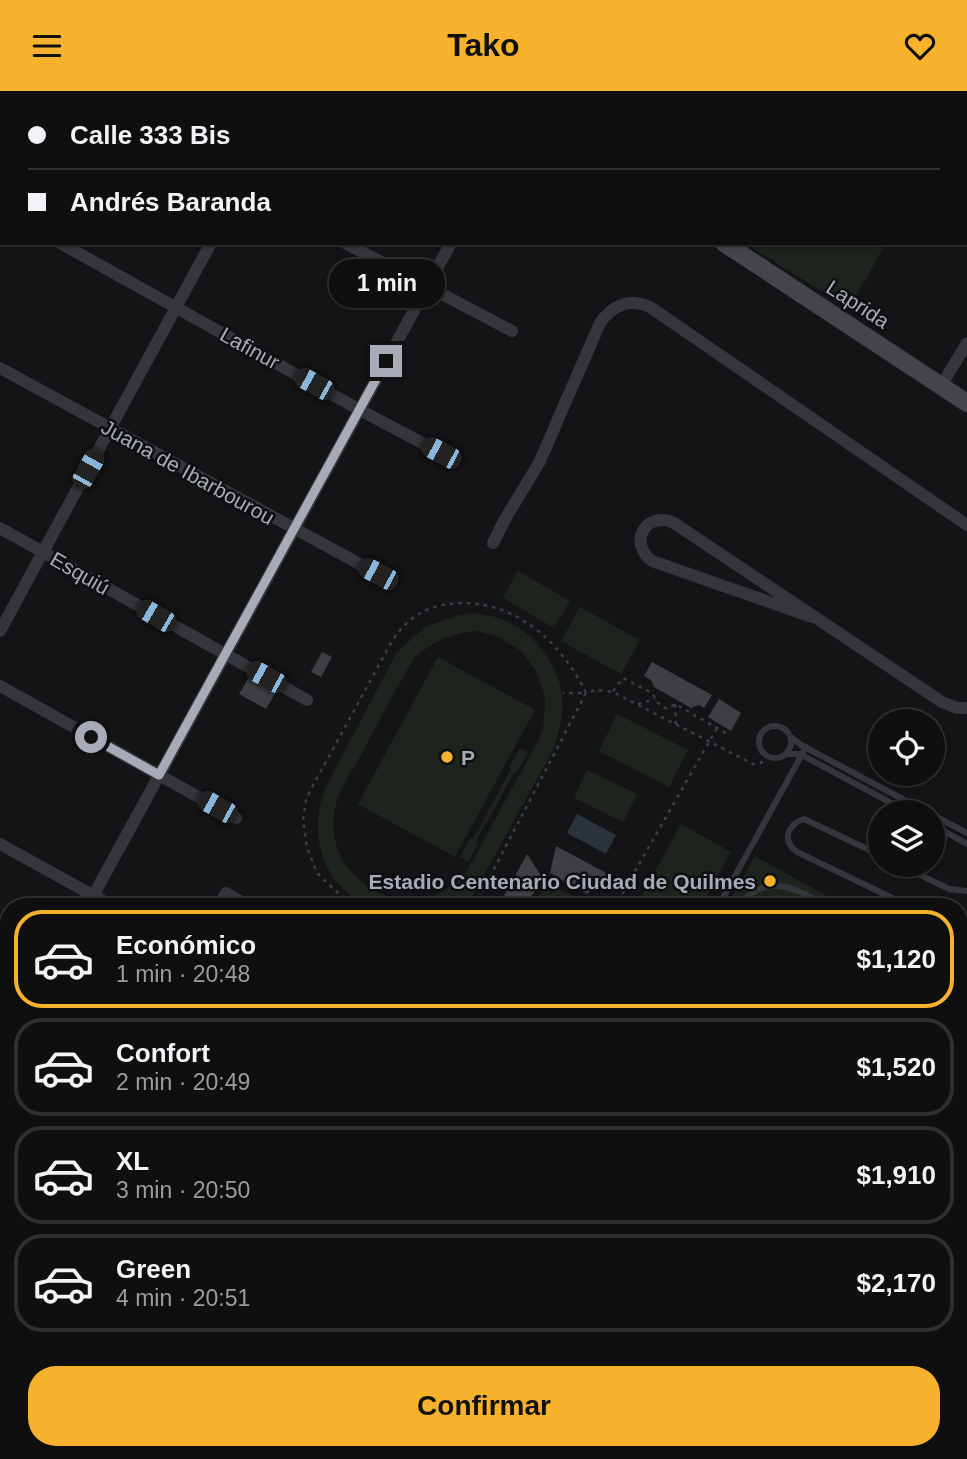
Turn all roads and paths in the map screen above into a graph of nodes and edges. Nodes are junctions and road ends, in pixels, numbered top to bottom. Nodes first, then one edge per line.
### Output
1 (64, 245) edge
2 (210, 245) edge
3 (349, 245) edge
4 (450, 245) edge
5 (727, 245) edge
6 (426, 288) junction
7 (176, 307) junction
8 (512, 331) dead end
9 (967, 343) edge
10 (0, 368) edge
11 (941, 386) junction
12 (967, 403) edge
13 (360, 410) junction
14 (110, 428) junction
15 (441, 453) dead end
16 (967, 525) edge
17 (0, 528) edge
18 (294, 530) junction
19 (493, 543) dead end
20 (43, 551) junction
21 (378, 574) dead end
22 (812, 617) junction
23 (0, 631) edge
24 (225, 654) junction
25 (0, 686) edge
26 (613, 692) junction
27 (563, 693) dead end
28 (586, 693) junction
29 (654, 699) junction
30 (307, 700) dead end
31 (638, 704) junction
32 (675, 704) junction
33 (967, 708) edge
34 (676, 724) junction
35 (717, 728) junction
36 (729, 735) dead end
37 (790, 736) junction
38 (710, 741) junction
39 (806, 747) junction
40 (786, 754) junction
41 (801, 755) junction
42 (767, 756) junction
43 (159, 775) junction
44 (885, 800) edge
45 (905, 800) edge
46 (236, 818) dead end
47 (945, 821) edge
48 (945, 832) edge
49 (967, 833) edge
50 (0, 844) edge
51 (967, 844) edge
52 (868, 849) edge
53 (924, 877) edge
54 (967, 891) edge
55 (85, 898) edge
56 (92, 898) edge
57 (346, 898) edge
58 (479, 898) edge
59 (620, 898) edge
60 (723, 898) edge
61 (745, 898) edge
62 (812, 898) edge
63 (892, 898) edge

1 - 7 street, Lafinur
2 - 7 street
3 - 6 street
4 - 6 street
5 - 11 street, Laprida
6 - 8 street
6 - 13 street
7 - 13 street, Lafinur
7 - 14 street
9 - 11 street
10 - 14 street, Juana de Ibarbourou
11 - 12 street, Laprida
13 - 15 street, Lafinur
13 - 18 street
14 - 18 street, Juana de Ibarbourou
14 - 20 street
16 - 19 street
17 - 20 street, Esquiú
18 - 21 street, Juana de Ibarbourou
18 - 24 street
20 - 23 street
20 - 24 street, Esquiú
22 - 22 street
22 - 33 street
24 - 30 street, Esquiú
24 - 43 street
25 - 43 street
26 - 28 path
26 - 29 path
26 - 31 path
27 - 28 path
28 - 57 path
28 - 58 path
29 - 31 path
29 - 32 path
31 - 34 path
32 - 34 path
32 - 35 path
34 - 38 path
35 - 36 path
35 - 38 path
37 - 39 lane
37 - 40 lane
37 - 42 lane
38 - 42 path
38 - 59 path
39 - 41 lane
39 - 45 lane
40 - 41 lane
40 - 42 lane
41 - 44 lane
41 - 60 lane
43 - 46 street
43 - 56 street
47 - 49 lane
48 - 51 lane
50 - 55 street
52 - 63 lane
53 - 54 lane
61 - 62 lane

